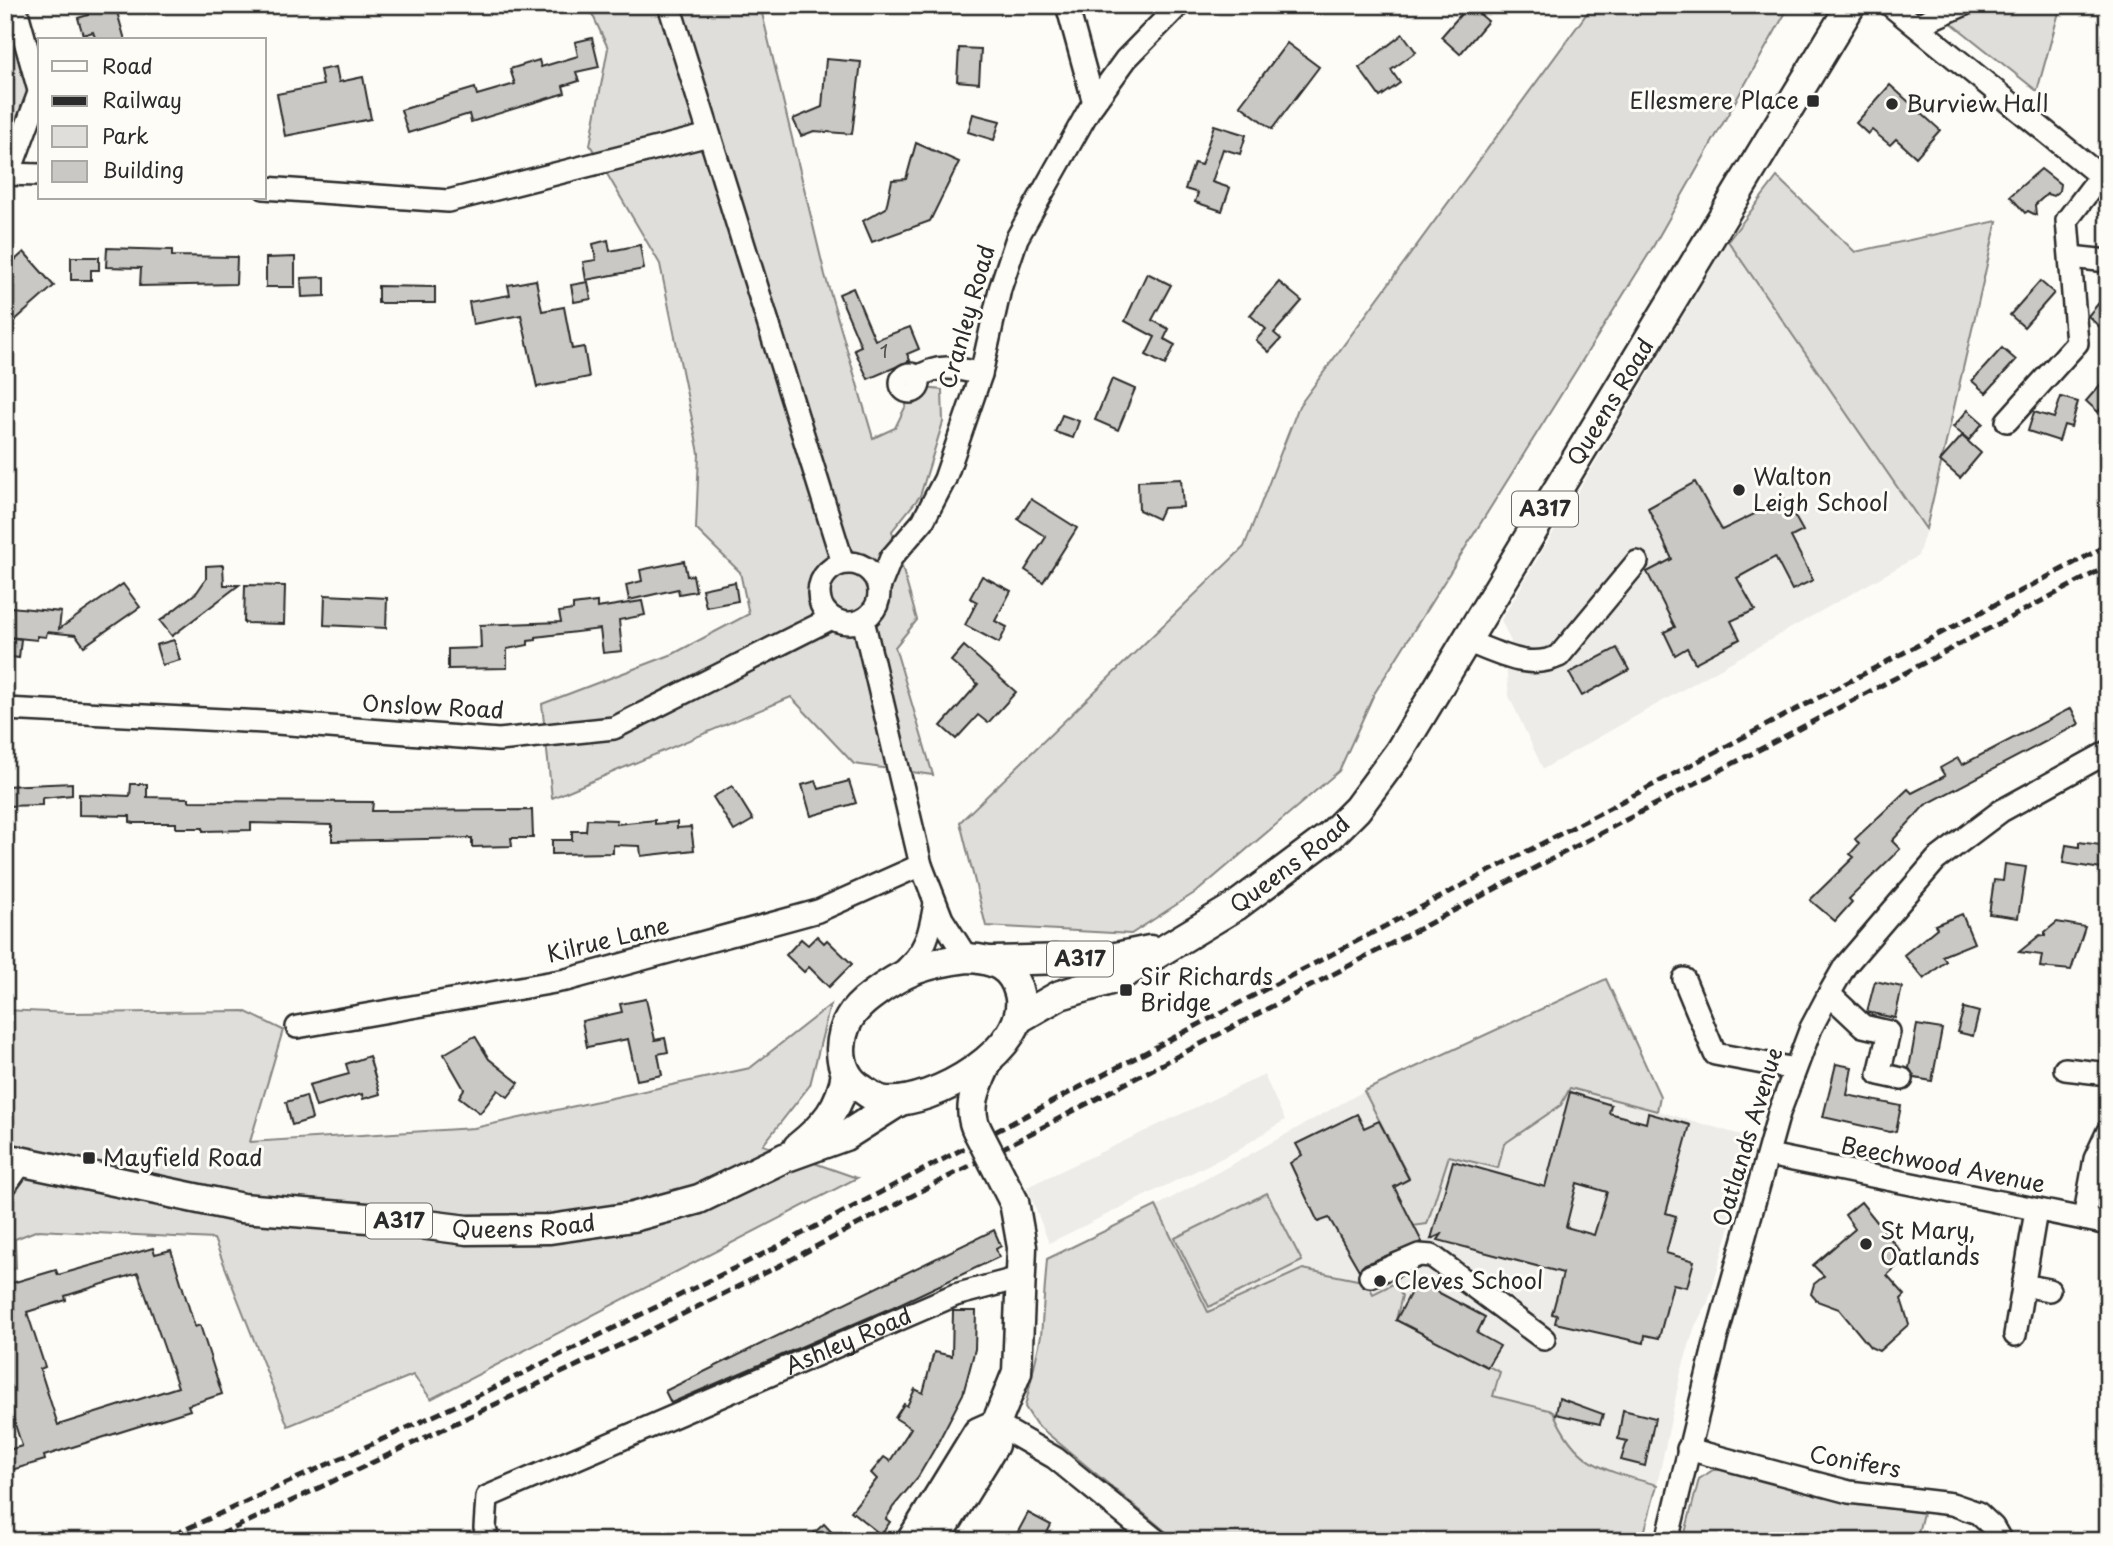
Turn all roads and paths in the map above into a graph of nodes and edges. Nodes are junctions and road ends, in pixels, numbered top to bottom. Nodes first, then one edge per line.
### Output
1 (15, 5) edge
2 (669, 5) edge
3 (1067, 5) edge
4 (1179, 5) edge
5 (1851, 5) edge
6 (1890, 5) edge
7 (1963, 5) edge
8 (1917, 25) junction
9 (38, 87) edge
10 (38, 99) edge
11 (1094, 103) junction
12 (709, 135) junction
13 (2103, 171) edge
14 (7, 174) edge
15 (38, 175) edge
16 (266, 188) edge
17 (2071, 257) junction
18 (2108, 261) edge
19 (981, 374) junction
20 (917, 378) dead end
21 (2007, 421) dead end
22 (1637, 562) dead end
23 (843, 563) junction
24 (879, 588) junction
25 (832, 618) junction
26 (863, 620) junction
27 (1465, 641) junction
28 (5, 709) edge
29 (2108, 752) edge
30 (921, 865) junction
31 (935, 903) junction
32 (1167, 946) junction
33 (980, 959) junction
34 (903, 972) junction
35 (1684, 979) dead end
36 (1829, 994) junction
37 (1018, 1019) junction
38 (297, 1027) dead end
39 (989, 1059) junction
40 (1795, 1069) junction
41 (2065, 1069) dead end
42 (846, 1073) junction
43 (2108, 1074) edge
44 (1902, 1079) dead end
45 (912, 1098) junction
46 (975, 1126) junction
47 (2108, 1131) edge
48 (1769, 1154) junction
49 (784, 1158) junction
50 (14, 1159) edge
51 (5, 1186) edge
52 (2036, 1211) junction
53 (2084, 1219) junction
54 (2108, 1224) edge
55 (1370, 1276) dead end
56 (1023, 1277) junction
57 (2023, 1285) junction
58 (2049, 1290) dead end
59 (2015, 1335) dead end
60 (1544, 1339) dead end
61 (996, 1424) junction
62 (1688, 1449) junction
63 (488, 1541) edge
64 (911, 1541) edge
65 (935, 1541) edge
66 (1157, 1541) edge
67 (1667, 1541) edge
68 (2001, 1541) edge

1 - 9 street
2 - 12 street
3 - 11 street
4 - 11 street, Cranley Road
5 - 27 main road, Queens Road / A317
6 - 8 street
7 - 8 street
8 - 13 street
10 - 14 street
11 - 19 street, Cranley Road
12 - 16 street
12 - 23 street
13 - 17 street
14 - 15 street
17 - 18 street
17 - 21 street
19 - 20 street
19 - 24 street, Cranley Road
22 - 27 street
23 - 24 street
23 - 25 street
24 - 26 street
25 - 26 street
25 - 28 street, Onslow Road
26 - 30 street
27 - 32 main road, Queens Road / A317
29 - 36 street, Oatlands Avenue
30 - 31 street
30 - 38 street, Kilrue Lane
31 - 33 street
31 - 34 street
32 - 33 main road, Queens Road / A317
32 - 37 main road, Queens Road / A317
33 - 34 main road
33 - 37 main road
34 - 42 main road
35 - 40 street
36 - 40 street, Oatlands Avenue
36 - 44 street
37 - 39 main road
39 - 45 main road
39 - 46 main road
40 - 48 street, Oatlands Avenue
41 - 43 street
42 - 45 main road
42 - 49 main road, Queens Road / A317
45 - 46 main road
45 - 49 main road, Queens Road / A317
46 - 56 main road, bridge
47 - 53 street
48 - 52 street, Beechwood Avenue
48 - 62 street, Oatlands Avenue
49 - 50 main road, Queens Road / A317
50 - 51 street
52 - 53 street, Beechwood Avenue
52 - 57 street
53 - 54 street, Beechwood Avenue
55 - 60 street
56 - 61 main road
56 - 63 street, Ashley Road
57 - 58 street
57 - 59 street
61 - 64 main road
61 - 65 main road
61 - 66 street
62 - 67 street, Oatlands Avenue
62 - 68 street, Conifers

